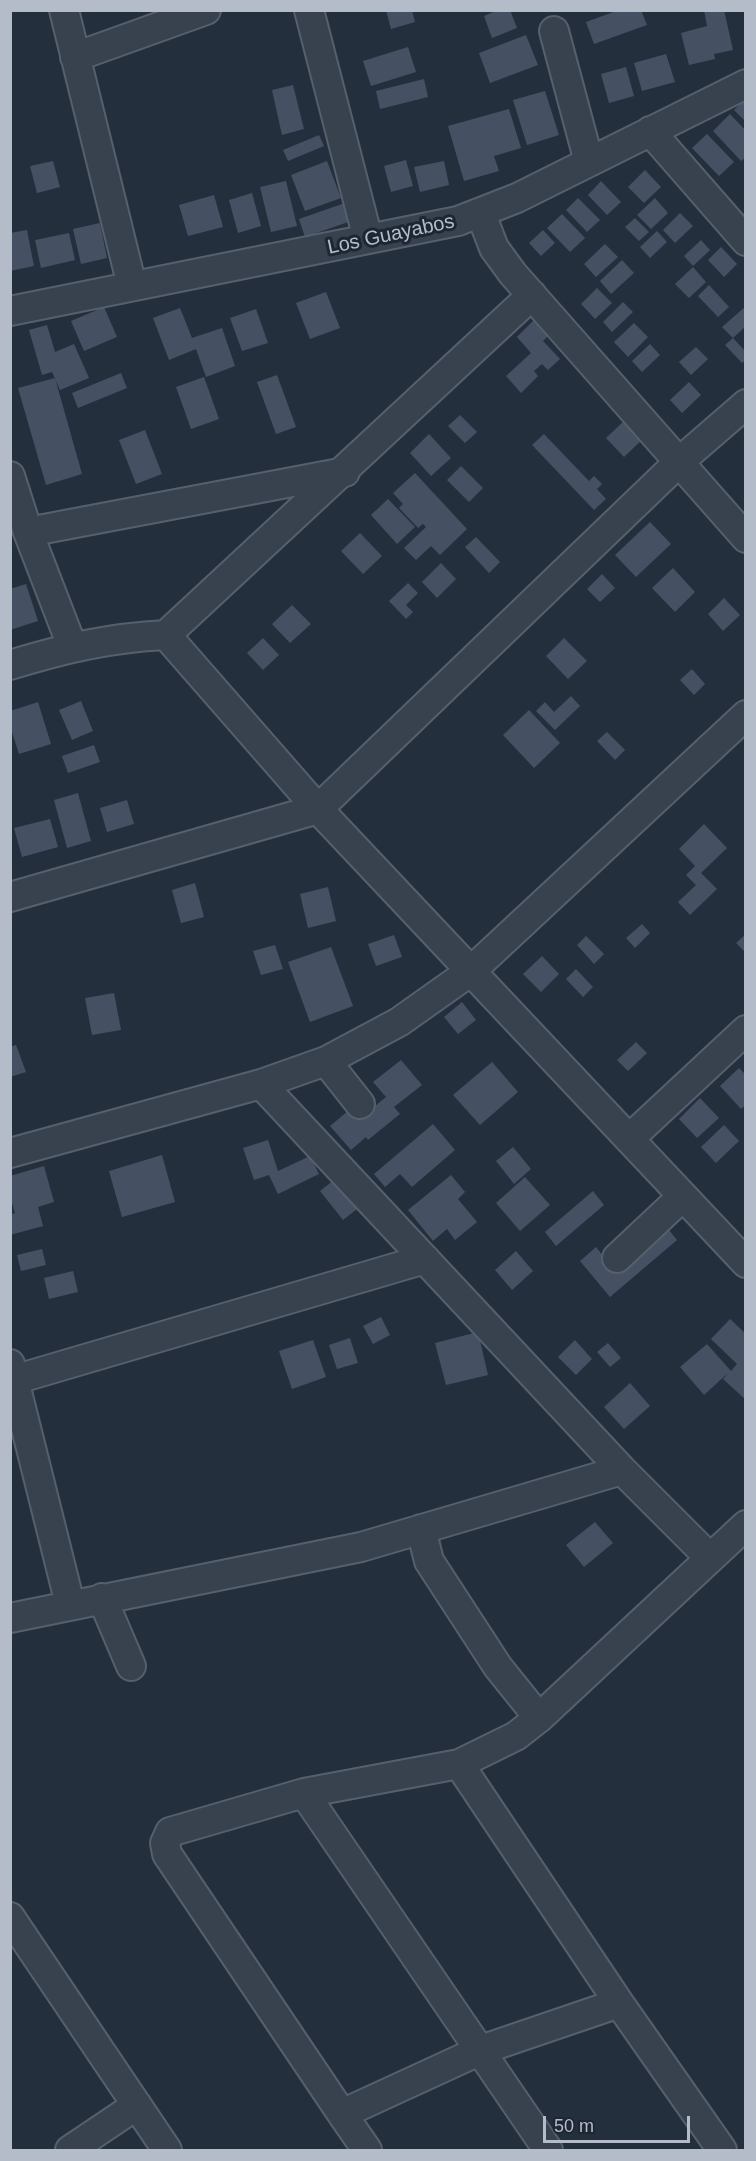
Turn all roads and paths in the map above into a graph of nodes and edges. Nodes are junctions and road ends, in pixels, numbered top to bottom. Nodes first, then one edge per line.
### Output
1 (64, 10) edge
2 (206, 10) edge
3 (309, 10) edge
4 (554, 31) dead end
5 (75, 57) junction
6 (746, 84) edge
7 (650, 131) junction
8 (589, 162) junction
9 (480, 214) junction
10 (368, 239) junction
11 (746, 242) edge
12 (132, 286) junction
13 (532, 296) junction
14 (10, 311) edge
15 (746, 404) edge
16 (679, 462) junction
17 (345, 472) junction
18 (10, 476) edge
19 (28, 532) junction
20 (746, 538) edge
21 (166, 635) junction
22 (72, 646) junction
23 (10, 665) edge
24 (746, 715) edge
25 (318, 809) junction
26 (10, 897) edge
27 (471, 971) junction
28 (746, 1030) edge
29 (326, 1061) junction
30 (261, 1084) junction
31 (360, 1104) dead end
32 (629, 1139) junction
33 (10, 1153) edge
34 (683, 1196) junction
35 (617, 1258) dead end
36 (425, 1259) junction
37 (746, 1263) edge
38 (12, 1375) edge
39 (622, 1470) junction
40 (746, 1525) edge
41 (421, 1529) junction
42 (710, 1558) junction
43 (102, 1598) junction
44 (70, 1604) junction
45 (10, 1618) edge
46 (131, 1666) dead end
47 (539, 1718) junction
48 (459, 1764) junction
49 (304, 1793) junction
50 (10, 1917) edge
51 (619, 2003) junction
52 (481, 2050) junction
53 (137, 2105) junction
54 (342, 2114) junction
55 (70, 2151) edge
56 (167, 2151) edge
57 (367, 2151) edge
58 (548, 2151) edge
59 (722, 2151) edge

1 - 5 street
2 - 5 street
3 - 10 street
4 - 8 street
5 - 12 street
6 - 7 street, Los Guayabos
7 - 8 street, Los Guayabos
7 - 11 street
8 - 9 street, Los Guayabos
9 - 10 street, Los Guayabos
9 - 13 street
10 - 12 street, Los Guayabos
12 - 14 street, Los Guayabos
13 - 16 street
13 - 17 street
15 - 16 street
16 - 20 street
16 - 25 street
17 - 19 street
17 - 21 street
18 - 19 street
19 - 22 street
21 - 22 street
21 - 25 street
22 - 23 street
24 - 27 street
25 - 26 street
25 - 27 street
27 - 29 street
27 - 32 street
28 - 32 street
29 - 30 street
29 - 31 street
30 - 33 street
30 - 36 street
32 - 34 street
34 - 35 street
34 - 37 street
36 - 38 street
36 - 39 street
38 - 44 street
39 - 41 street
39 - 42 street
40 - 42 street
41 - 43 street
41 - 47 street
42 - 47 street
43 - 44 street
43 - 46 street
44 - 45 street
47 - 48 street
48 - 49 street
48 - 51 street
49 - 52 street
49 - 54 street
50 - 53 street
51 - 52 street
51 - 59 street
52 - 54 street
52 - 58 street
53 - 55 street
53 - 56 street
54 - 57 street

